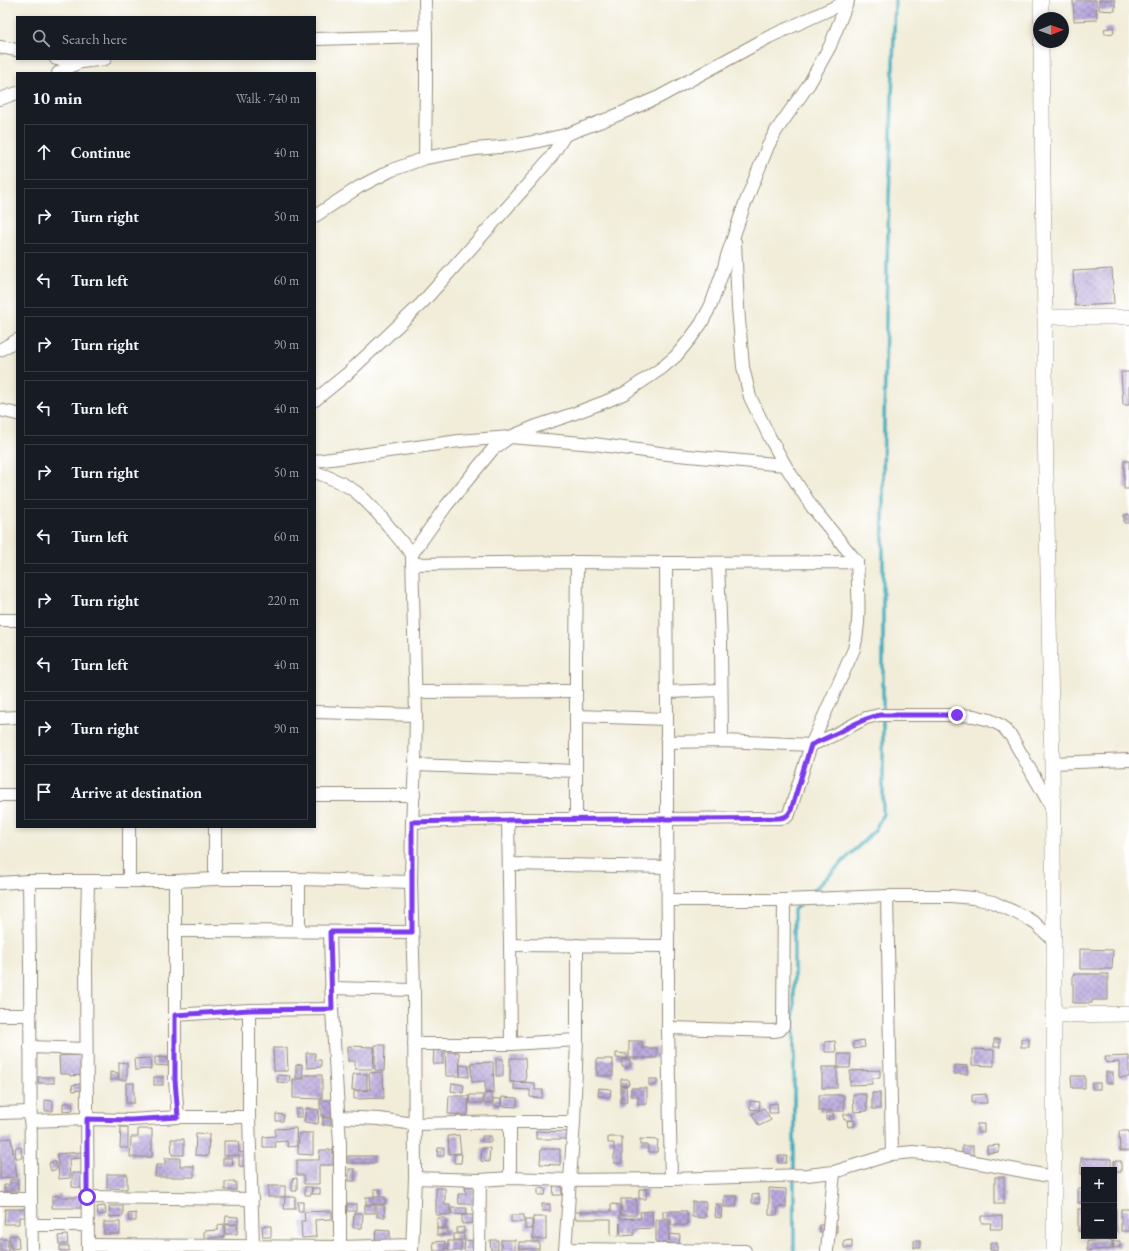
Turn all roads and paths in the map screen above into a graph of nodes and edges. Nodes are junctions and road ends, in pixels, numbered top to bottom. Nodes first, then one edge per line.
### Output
1 (425, 0) edge
2 (848, 0) edge
3 (1041, 0) edge
4 (1041, 12) edge
5 (426, 36) junction
6 (316, 39) edge
7 (0, 47) edge
8 (1041, 48) edge
9 (16, 50) edge
10 (64, 60) edge
11 (97, 60) edge
12 (81, 62) junction
13 (60, 72) edge
14 (16, 92) edge
15 (0, 99) edge
16 (565, 135) junction
17 (424, 158) junction
18 (316, 215) edge
19 (734, 233) junction
20 (1045, 317) junction
21 (1129, 317) edge
22 (16, 341) edge
23 (0, 350) edge
24 (316, 399) edge
25 (0, 410) edge
26 (16, 414) edge
27 (510, 437) junction
28 (316, 461) edge
29 (785, 465) junction
30 (316, 472) edge
31 (412, 559) junction
32 (577, 562) junction
33 (857, 562) junction
34 (666, 563) junction
35 (718, 563) junction
36 (0, 620) edge
37 (16, 620) edge
38 (721, 690) junction
39 (576, 691) junction
40 (416, 692) junction
41 (667, 692) junction
42 (316, 712) edge
43 (416, 715) junction
44 (576, 716) junction
45 (16, 717) edge
46 (0, 718) edge
47 (666, 719) junction
48 (722, 741) junction
49 (667, 742) junction
50 (811, 745) junction
51 (1129, 760) edge
52 (1052, 763) junction
53 (415, 765) junction
54 (576, 771) junction
55 (0, 795) edge
56 (16, 795) edge
57 (316, 795) edge
58 (414, 795) junction
59 (1052, 808) junction
60 (508, 819) junction
61 (576, 819) junction
62 (667, 819) junction
63 (412, 822) junction
64 (129, 828) edge
65 (215, 828) edge
66 (509, 864) junction
67 (668, 867) junction
68 (216, 879) junction
69 (299, 879) junction
70 (29, 881) junction
71 (88, 881) junction
72 (129, 881) junction
73 (175, 881) junction
74 (411, 882) junction
75 (0, 883) edge
76 (887, 896) junction
77 (668, 900) junction
78 (784, 900) junction
79 (175, 931) junction
80 (299, 932) junction
81 (330, 932) junction
82 (412, 932) junction
83 (1054, 941) junction
84 (510, 945) junction
85 (577, 945) junction
86 (668, 946) junction
87 (331, 988) junction
88 (414, 990) junction
89 (332, 1009) junction
90 (249, 1010) junction
91 (30, 1014) junction
92 (1053, 1014) junction
93 (1129, 1014) edge
94 (0, 1015) edge
95 (175, 1015) junction
96 (668, 1028) junction
97 (577, 1040) junction
98 (414, 1044) junction
99 (511, 1044) junction
100 (30, 1048) junction
101 (86, 1048) junction
102 (0, 1113) edge
103 (30, 1117) junction
104 (178, 1117) junction
105 (249, 1117) junction
106 (339, 1117) junction
107 (87, 1119) junction
108 (510, 1122) junction
109 (574, 1122) junction
110 (414, 1124) junction
111 (892, 1154) junction
112 (834, 1172) junction
113 (1054, 1177) junction
114 (415, 1178) junction
115 (510, 1178) junction
116 (670, 1179) junction
117 (480, 1180) junction
118 (569, 1180) junction
119 (87, 1197) junction
120 (0, 1199) edge
121 (30, 1199) junction
122 (252, 1199) junction
123 (32, 1225) junction
124 (87, 1225) junction
125 (253, 1246) junction
126 (340, 1247) junction
127 (88, 1248) edge
128 (173, 1248) edge
129 (412, 1248) edge
130 (565, 1250) edge
131 (32, 1251) edge
132 (479, 1251) edge
133 (745, 1251) edge
134 (827, 1251) edge
135 (1054, 1251) edge

1 - 5 street
2 - 16 street
2 - 19 street
3 - 4 street
5 - 6 street
5 - 17 street
7 - 9 street
8 - 20 street
10 - 12 street
11 - 12 street
12 - 13 street
14 - 15 street
16 - 17 street
16 - 24 street
17 - 18 street
19 - 27 street
19 - 29 street
20 - 21 street
20 - 52 street
22 - 23 street
25 - 26 street
27 - 28 street
27 - 29 street
27 - 31 street
29 - 33 street
30 - 31 street
31 - 32 street
31 - 40 street
32 - 34 street
32 - 39 street
33 - 35 street
33 - 50 street
34 - 35 street
34 - 41 street
35 - 38 street
36 - 37 street
38 - 41 street
38 - 48 street
39 - 40 street
39 - 44 street
40 - 43 street
41 - 47 street
42 - 43 street
43 - 53 street
44 - 47 street
44 - 54 street
45 - 46 street
47 - 49 street
48 - 49 street
48 - 50 street
49 - 62 street
50 - 59 street
50 - 62 street
51 - 52 street
52 - 59 street
53 - 54 street
53 - 58 street
54 - 61 street
55 - 56 street
57 - 58 street
58 - 63 street
59 - 83 street
60 - 61 street
60 - 63 street
60 - 66 street
61 - 62 street
62 - 67 street
63 - 74 street
64 - 72 street
65 - 68 street
66 - 67 street
66 - 84 street
67 - 77 street
68 - 69 street
68 - 73 street
69 - 74 street
69 - 80 street
70 - 71 street
70 - 75 street
70 - 91 street
71 - 72 street
71 - 101 street
72 - 73 street
73 - 79 street
74 - 82 street
76 - 78 street
76 - 83 street
76 - 111 street
77 - 78 street
77 - 86 street
78 - 96 street
79 - 80 street
79 - 95 street
80 - 81 street
81 - 82 street
81 - 87 street
82 - 88 street
83 - 92 street
84 - 85 street
84 - 99 street
85 - 86 street
85 - 97 street
86 - 96 street
87 - 88 street
87 - 89 street
88 - 98 street
89 - 90 street
89 - 106 street
90 - 95 street
90 - 105 street
91 - 94 street
91 - 100 street
92 - 93 street
92 - 113 street
95 - 104 street
96 - 116 street
97 - 99 street
97 - 109 street
98 - 99 street
98 - 110 street
100 - 101 street
100 - 103 street
101 - 107 street
102 - 103 street
103 - 107 street
103 - 121 street
104 - 105 street
104 - 107 street
105 - 122 street
106 - 110 street
106 - 126 street
107 - 119 street
108 - 109 street
108 - 110 street
108 - 115 street
109 - 118 street
110 - 114 street
111 - 112 street
111 - 113 street
112 - 116 street
112 - 134 street
113 - 135 street
114 - 117 street
114 - 129 street
115 - 117 street
115 - 118 street
116 - 118 street
117 - 132 street
118 - 130 street
119 - 122 street
119 - 124 street
120 - 121 street
121 - 123 street
122 - 125 street
123 - 124 street
123 - 131 street
124 - 127 street
125 - 126 street
125 - 128 street
126 - 129 street
127 - 128 street
130 - 133 street

